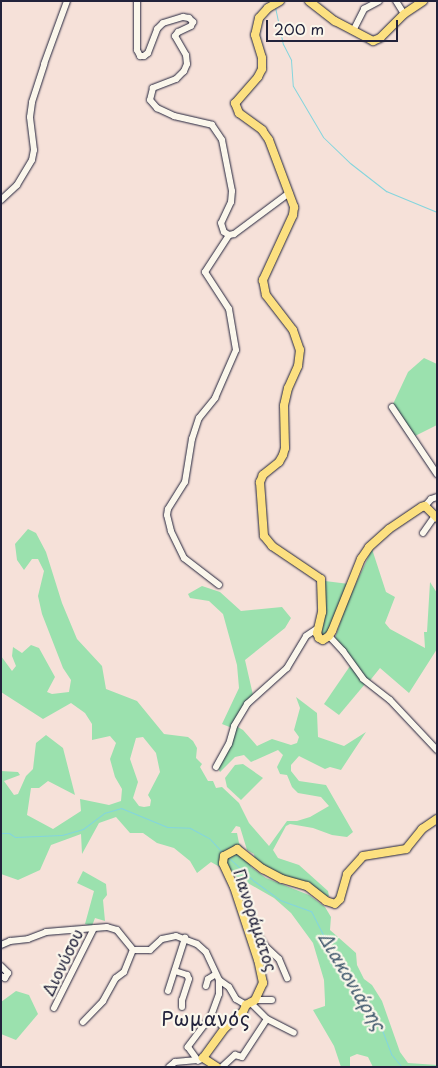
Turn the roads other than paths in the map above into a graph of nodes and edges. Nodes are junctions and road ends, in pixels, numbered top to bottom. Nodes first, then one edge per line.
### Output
1 (67, 1) edge
2 (137, 1) edge
3 (309, 1) edge
4 (379, 1) edge
5 (396, 1) edge
6 (423, 1) edge
7 (278, 2) edge
8 (404, 14) junction
9 (353, 31) junction
10 (289, 193) junction
11 (1, 200) edge
12 (229, 235) junction
13 (392, 407) dead end
14 (437, 474) edge
15 (437, 497) edge
16 (425, 506) junction
17 (436, 517) edge
18 (423, 533) dead end
19 (220, 585) dead end
20 (318, 628) junction
21 (329, 636) junction
22 (437, 750) edge
23 (216, 767) dead end
24 (437, 819) edge
25 (241, 910) junction
26 (94, 928) junction
27 (185, 938) junction
28 (1, 945) edge
29 (133, 950) junction
30 (1, 966) edge
31 (175, 971) junction
32 (1, 976) edge
33 (218, 977) junction
34 (287, 978) dead end
35 (206, 986) dead end
36 (168, 991) dead end
37 (272, 1000) dead end
38 (250, 1002) junction
39 (182, 1007) dead end
40 (54, 1008) dead end
41 (211, 1016) junction
42 (266, 1019) junction
43 (83, 1022) dead end
44 (225, 1028) junction
45 (294, 1033) dead end
46 (200, 1060) junction
47 (169, 1067) edge
48 (217, 1067) edge
49 (222, 1067) edge

1 - 11 street
2 - 12 street
3 - 9 main road
4 - 9 street
5 - 8 street
6 - 8 main road
7 - 10 main road
8 - 9 main road
10 - 12 street
10 - 20 main road
12 - 19 street
13 - 14 street
15 - 16 street
16 - 17 main road
16 - 21 main road
17 - 18 street
20 - 21 main road
20 - 23 street
21 - 22 street
24 - 25 main road, Πανοράματος
25 - 34 street
25 - 38 main road, Πανοράματος
26 - 28 street
26 - 29 street
26 - 40 street, Διονύσου
27 - 29 street
27 - 31 street
27 - 33 street
29 - 43 street
30 - 32 street
31 - 36 street
31 - 39 street
33 - 35 street
33 - 38 street
33 - 41 street
37 - 38 street
38 - 42 street
38 - 44 main road, Πανοράματος
41 - 44 street
41 - 46 street
42 - 45 street
42 - 49 street
44 - 46 main road, Πανοράματος
46 - 47 street
46 - 48 main road

